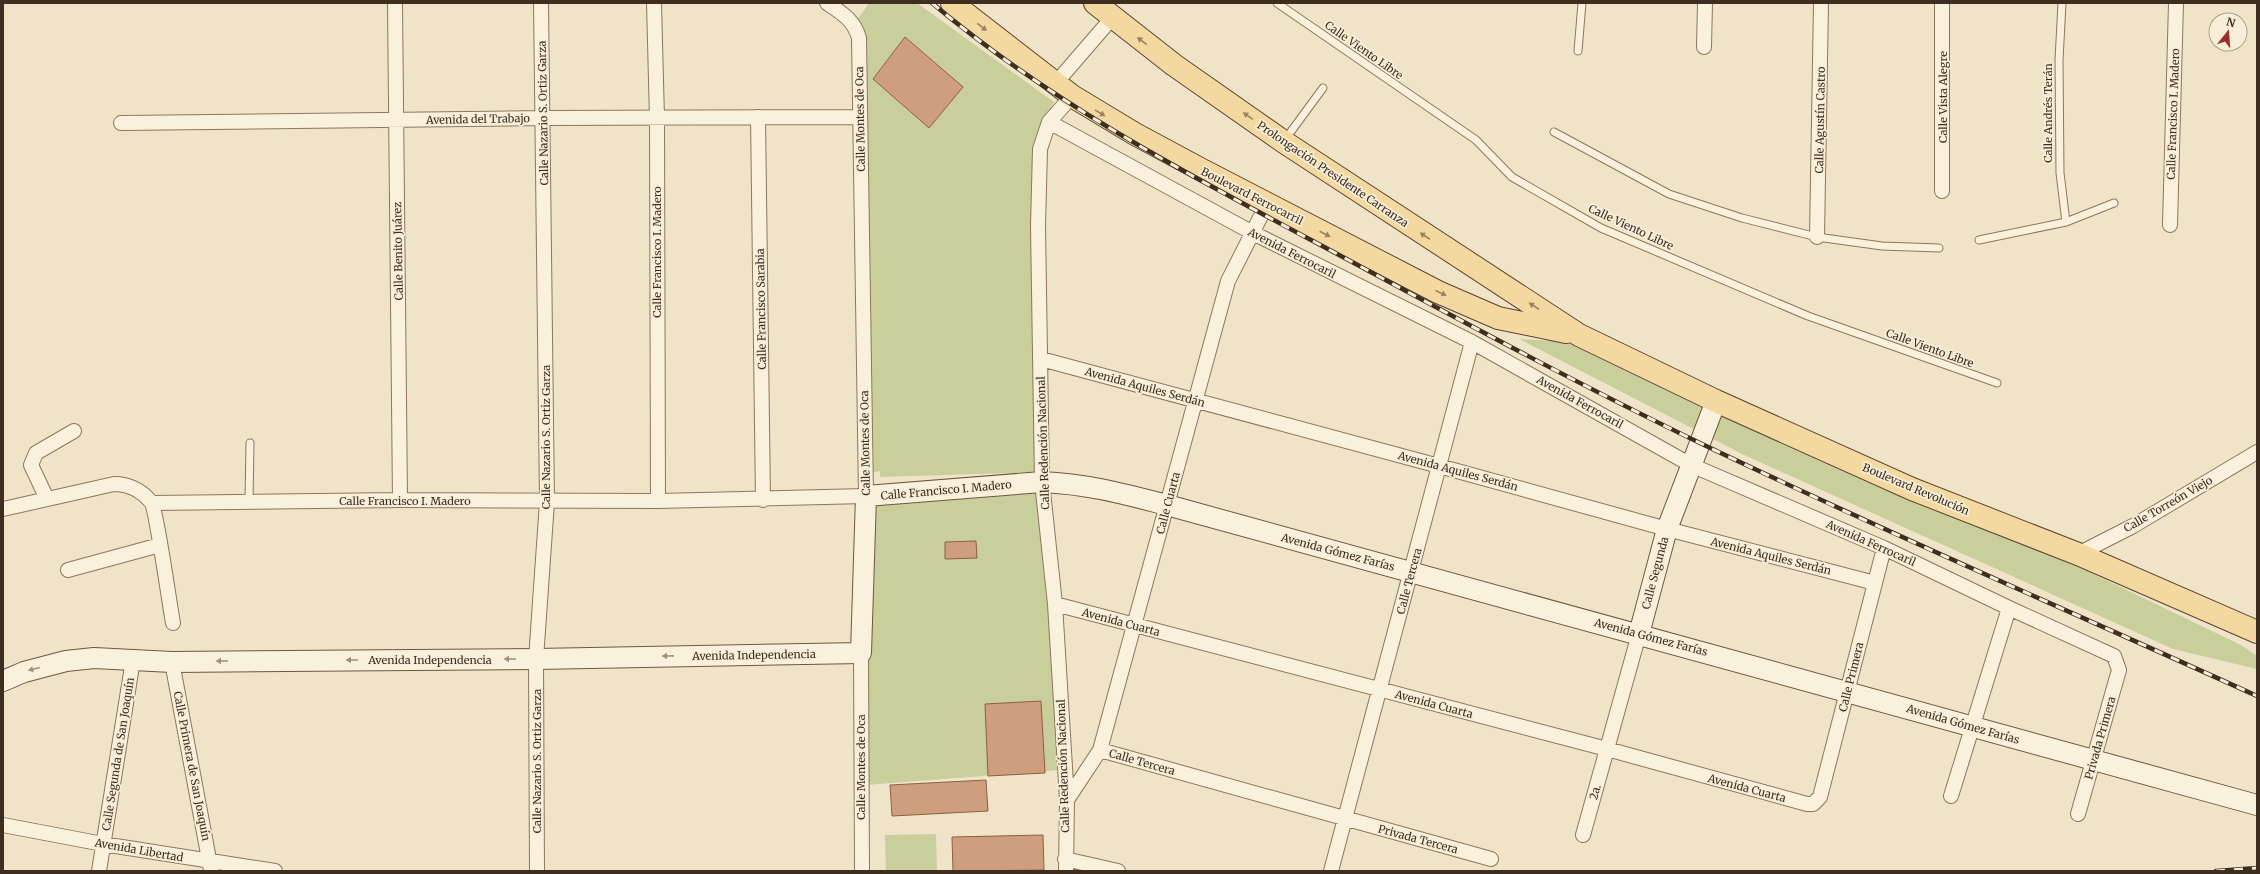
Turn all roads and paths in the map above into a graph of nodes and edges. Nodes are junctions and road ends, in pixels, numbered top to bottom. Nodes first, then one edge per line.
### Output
1 (395, 3) edge
2 (541, 3) edge
3 (654, 3) edge
4 (827, 3) edge
5 (952, 3) edge
6 (1095, 3) edge
7 (1277, 3) edge
8 (1582, 3) edge
9 (1705, 3) edge
10 (1821, 3) edge
11 (1942, 3) edge
12 (2062, 3) edge
13 (2176, 3) edge
14 (1112, 18) junction
15 (1704, 47) dead end
16 (1578, 51) dead end
17 (1323, 88) dead end
18 (1063, 90) junction
19 (758, 117) junction
20 (860, 117) junction
21 (543, 118) junction
22 (657, 119) junction
23 (397, 120) junction
24 (1050, 122) junction
25 (121, 123) dead end
26 (1554, 132) dead end
27 (1284, 142) junction
28 (1942, 191) dead end
29 (2114, 203) dead end
30 (1267, 204) junction
31 (2066, 222) junction
32 (2170, 225) dead end
33 (1252, 233) junction
34 (1816, 237) junction
35 (1979, 240) dead end
36 (1939, 248) dead end
37 (1579, 335) junction
38 (1472, 342) junction
39 (1041, 358) junction
40 (1997, 384) dead end
41 (1196, 400) junction
42 (1716, 400) junction
43 (74, 431) dead end
44 (250, 443) dead end
45 (2257, 452) edge
46 (1691, 465) junction
47 (1439, 466) junction
48 (1042, 482) junction
49 (866, 496) junction
50 (47, 499) junction
51 (400, 500) junction
52 (763, 500) junction
53 (658, 501) junction
54 (249, 502) junction
55 (547, 502) junction
56 (153, 503) junction
57 (1167, 505) junction
58 (3, 509) edge
59 (1667, 529) junction
60 (160, 545) junction
61 (1884, 548) junction
62 (2078, 554) junction
63 (68, 570) dead end
64 (1411, 572) junction
65 (1875, 583) junction
66 (1055, 604) junction
67 (2009, 608) junction
68 (173, 623) dead end
69 (1135, 625) junction
70 (2257, 632) edge
71 (1639, 634) junction
72 (860, 652) junction
73 (536, 659) junction
74 (133, 660) junction
75 (172, 662) junction
76 (2118, 662) joint
77 (3, 680) edge
78 (1380, 690) junction
79 (1847, 692) junction
80 (1972, 727) junction
81 (1607, 749) junction
82 (1100, 750) junction
83 (2093, 761) junction
84 (1951, 796) dead end
85 (1067, 800) junction
86 (1814, 804) joint
87 (2257, 805) edge
88 (2078, 814) dead end
89 (1345, 819) junction
90 (3, 825) edge
91 (1583, 835) dead end
92 (103, 844) junction
93 (1491, 859) dead end
94 (1066, 865) edge
95 (211, 867) edge
96 (99, 871) edge
97 (276, 871) edge
98 (537, 871) edge
99 (862, 871) edge
100 (1118, 871) edge
101 (1331, 871) edge

1 - 23 street, Calle Benito Juárez
2 - 21 street, Calle Nazario S. Ortiz Garza
3 - 22 street, Calle Francisco I. Madero
4 - 20 street, Calle Montes de Oca
5 -> 18 main road, Boulevard Ferrocarril
6 - 14 main road, Prolongación Presidente Carranza
7 - 40 lane, Calle Viento Libre
8 - 16 lane
9 - 15 street
10 - 34 street, Calle Agustín Castro
11 - 28 street, Calle Vista Alegre
12 - 31 lane, Calle Andrés Terán
13 - 32 street, Calle Francisco I. Madero
14 - 18 street, Calle Redención Nacional
27 -> 14 main road, Prolongación Presidente Carranza
17 - 27 lane
18 - 24 street, Calle Redención Nacional
18 -> 30 main road, Boulevard Ferrocarril
19 - 20 street, Avenida del Trabajo
19 - 22 street, Avenida del Trabajo
19 - 52 street, Calle Francisco Sarabia
20 - 49 street, Calle Montes de Oca
21 - 22 street, Avenida del Trabajo
21 - 23 street, Avenida del Trabajo
21 - 55 street, Calle Nazario S. Ortiz Garza
22 - 53 street, Calle Francisco I. Madero
23 - 25 street, Avenida del Trabajo
23 - 51 street, Calle Benito Juárez
24 - 33 street, Avenida Ferrocaril
24 - 39 street, Calle Redención Nacional
26 - 34 lane
37 -> 27 main road, Prolongación Presidente Carranza
29 - 31 lane
30 - 33 street, Calle Cuarta
30 -> 37 main road, Boulevard Ferrocarril
31 - 35 lane
33 - 38 street, Avenida Ferrocaril
33 - 41 street, Calle Cuarta
34 - 36 lane
37 - 42 main road, Boulevard Revolución
38 - 46 street, Avenida Ferrocaril
38 - 47 street, Calle Tercera
39 - 41 street, Avenida Aquiles Serdán
39 - 48 street, Calle Redención Nacional
41 - 47 street, Avenida Aquiles Serdán
41 - 57 street, Calle Cuarta
42 - 46 main road, Calle Segunda
42 - 62 main road, Boulevard Revolución
43 - 50 street
44 - 54 lane
45 - 62 street, Calle Torreón Viejo
46 - 59 main road, Calle Segunda
46 - 61 street, Avenida Ferrocaril
47 - 59 street, Avenida Aquiles Serdán
47 - 64 street, Calle Tercera
48 - 49 main road, Calle Francisco I. Madero
48 - 57 main road, Avenida Gómez Farías
48 - 66 street, Calle Redención Nacional
49 - 52 street, Calle Francisco I. Madero
49 - 72 main road, Calle Montes de Oca
50 - 56 street
50 - 58 street
51 - 54 street, Calle Francisco I. Madero
51 - 55 street, Calle Francisco I. Madero
52 - 53 street, Calle Francisco I. Madero
53 - 55 street, Calle Francisco I. Madero
54 - 56 street, Calle Francisco I. Madero
55 - 73 street, Calle Nazario S. Ortiz Garza
56 - 60 street
57 - 64 main road, Avenida Gómez Farías
57 - 69 street, Calle Cuarta
59 - 65 street, Avenida Aquiles Serdán
59 - 71 main road, Calle Segunda
60 - 63 street
60 - 68 street
61 - 65 street, Calle Primera
61 - 67 street, Avenida Ferrocaril
62 - 70 main road, Boulevard Revolución
64 - 71 main road, Avenida Gómez Farías
64 - 78 street, Calle Tercera
65 - 79 street, Calle Primera
66 - 69 street, Avenida Cuarta
66 - 85 street, Calle Redención Nacional
67 - 76 street, Avenida Ferrocaril
67 - 80 street
69 - 78 street, Avenida Cuarta
69 - 82 street, Calle Cuarta
71 - 79 main road, Avenida Gómez Farías
71 - 81 street, Calle Segunda
72 -> 73 main road, Avenida Independencia
72 - 99 street, Calle Montes de Oca
73 -> 75 main road, Avenida Independencia
73 - 98 street, Calle Nazario S. Ortiz Garza
74 - 75 main road, Avenida Independencia
74 -> 77 main road, Avenida Independencia
74 - 92 street, Calle Segunda de San Joaquín
75 - 95 street, Calle Primera de San Joaquín
76 - 83 street, Privada Primera
78 - 81 street, Avenida Cuarta
78 - 89 street, Calle Tercera
79 - 80 main road, Avenida Gómez Farías
79 - 86 street, Calle Primera
80 - 83 main road, Avenida Gómez Farías
80 - 84 street
81 - 86 street, Avenida Cuarta
81 - 91 street, 2a.
82 - 85 street, Calle Cuarta
82 - 89 street, Calle Tercera
83 - 87 main road, Avenida Gómez Farías
83 - 88 street, Privada Primera
85 - 94 street, Calle Redención Nacional
89 - 93 street, Privada Tercera
89 - 101 street, Calle Tercera
90 - 92 street, Avenida Libertad
92 - 95 street, Avenida Libertad
92 - 96 street, Calle Segunda de San Joaquín
94 - 100 street
95 - 97 street, Avenida Libertad

